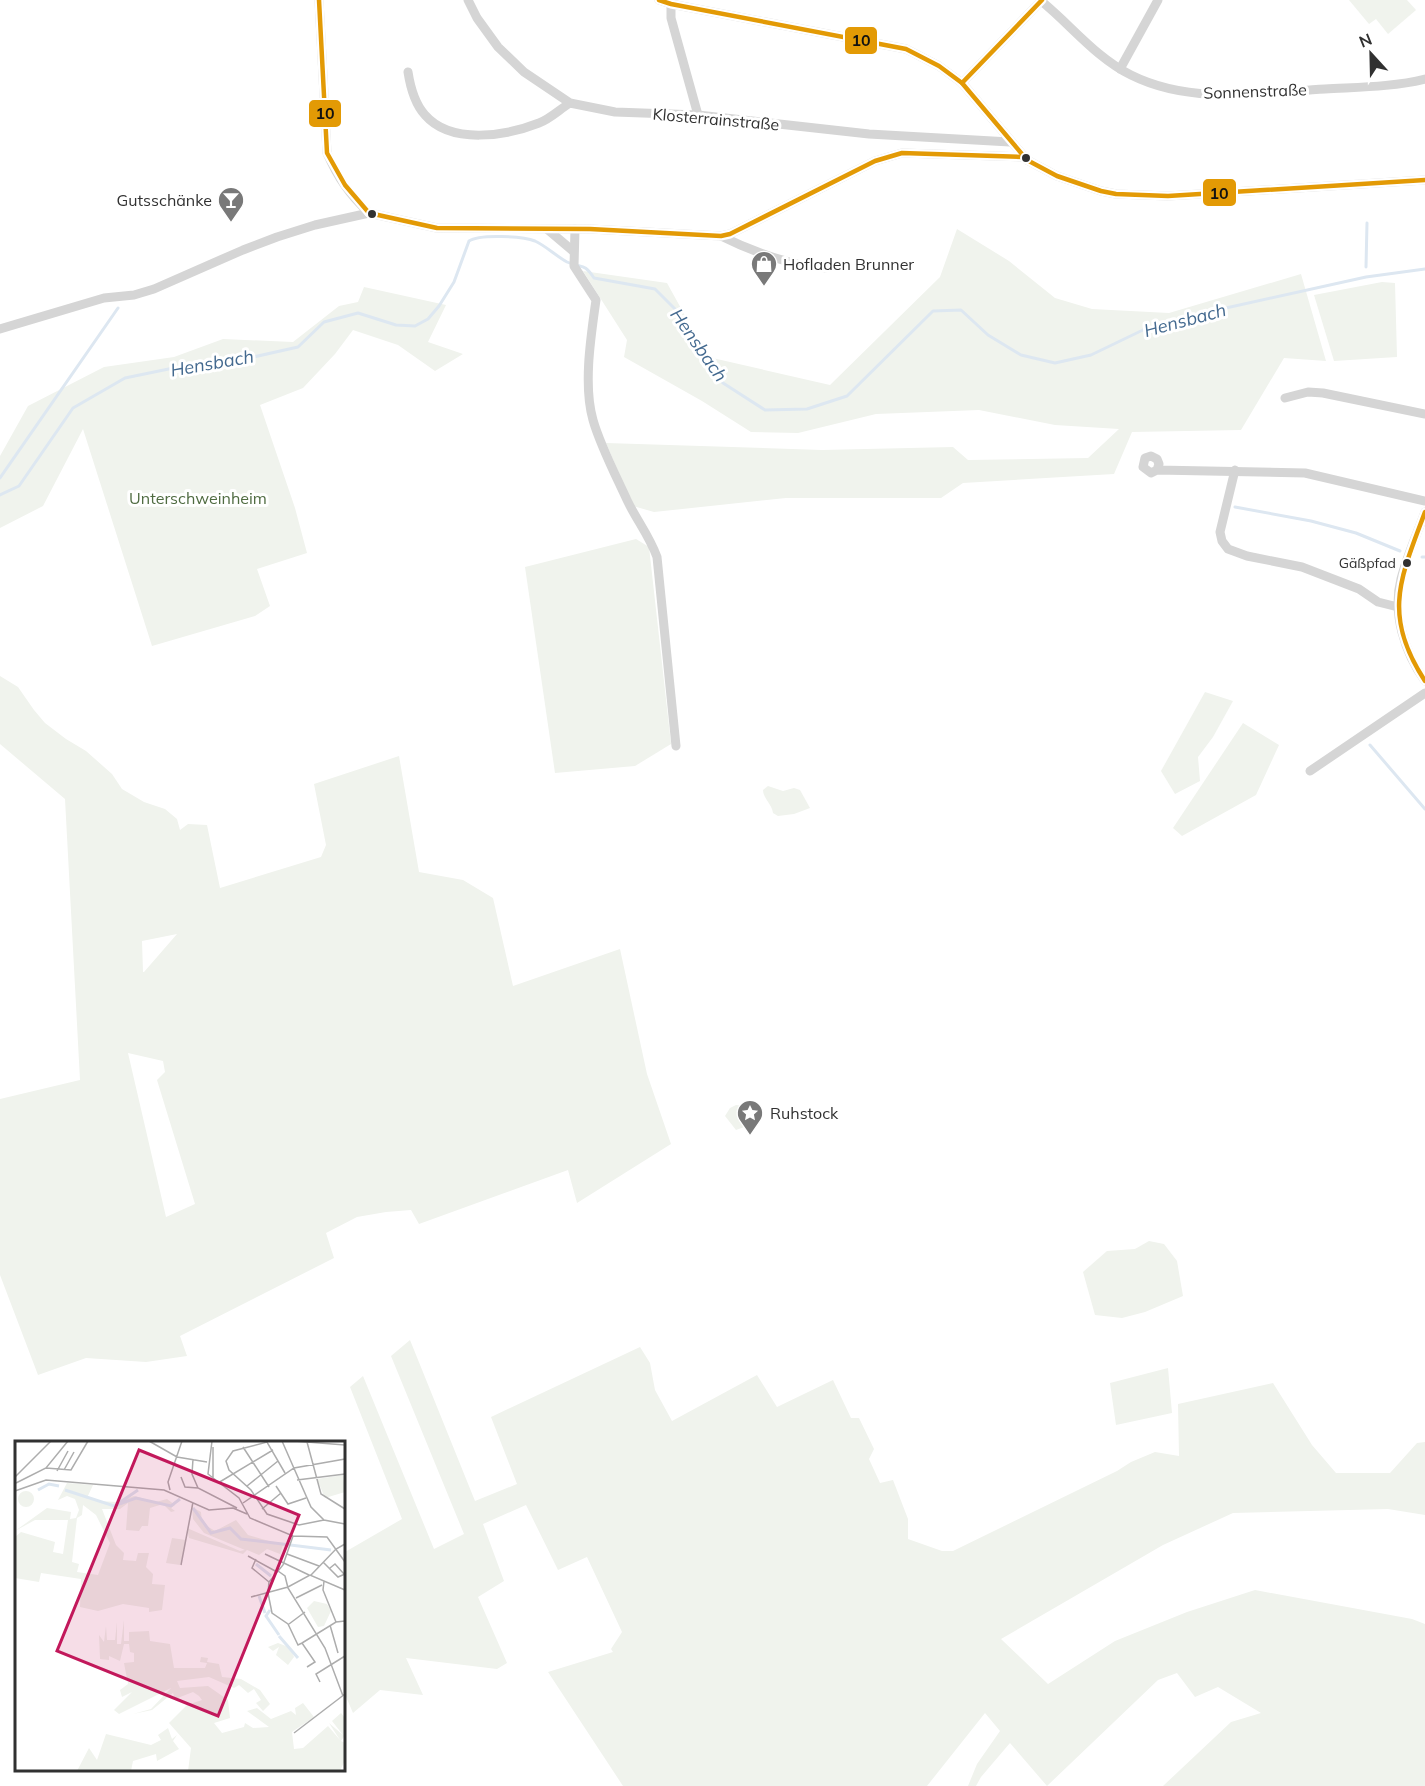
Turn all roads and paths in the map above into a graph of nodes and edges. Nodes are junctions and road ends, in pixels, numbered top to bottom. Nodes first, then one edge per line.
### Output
1 (319, 0) edge
2 (468, 0) edge
3 (708, 0) edge
4 (1041, 0) edge
5 (1158, 0) edge
6 (663, 1) edge
7 (706, 10) junction
8 (1119, 69) junction
9 (408, 72) dead end
10 (1425, 79) edge
11 (963, 83) junction
12 (570, 103) junction
13 (698, 115) junction
14 (1010, 142) junction
15 (1022, 157) junction
16 (1425, 180) edge
17 (369, 213) junction
18 (547, 229) junction
19 (575, 229) junction
20 (721, 236) junction
21 (573, 253) junction
22 (828, 268) dead end
23 (0, 329) edge
24 (1285, 398) dead end
25 (1425, 414) edge
26 (1157, 470) dead end
27 (1235, 470) junction
28 (1425, 501) edge
29 (1425, 512) edge
30 (1398, 607) junction
31 (1425, 681) edge
32 (1425, 693) edge
33 (676, 746) dead end
34 (1310, 771) dead end

1 - 17 street
2 - 12 street, Klosterrainstraße
3 - 7 street
4 - 8 street, Sonnenstraße
4 - 11 street
5 - 8 street
6 - 7 street
6 - 13 street
7 - 11 street
8 - 10 street, Sonnenstraße
9 - 12 street
11 - 14 street
12 - 13 street, Klosterrainstraße
13 - 14 street, Klosterrainstraße
14 - 15 street
15 - 16 street
15 - 20 street
17 - 18 street
17 - 23 street
18 - 19 street
18 - 21 street
19 - 20 street
19 - 21 street
20 - 22 street
21 - 33 street
24 - 25 street
26 - 27 street
27 - 28 street
27 - 30 street
29 - 30 street
30 - 31 street
32 - 34 street

